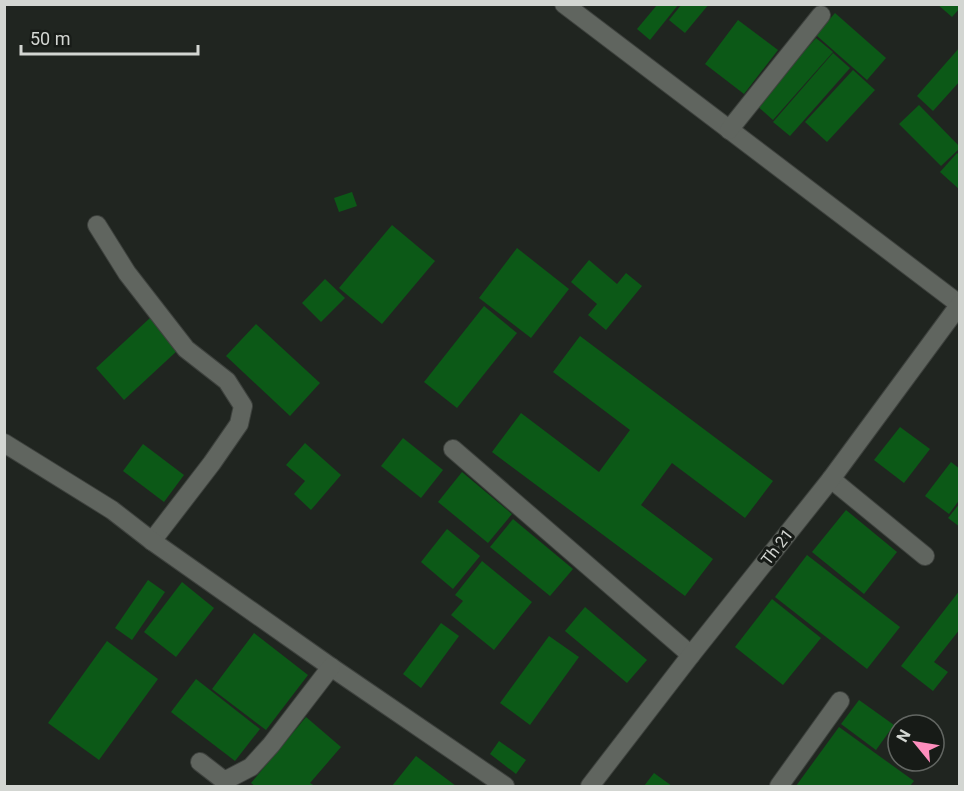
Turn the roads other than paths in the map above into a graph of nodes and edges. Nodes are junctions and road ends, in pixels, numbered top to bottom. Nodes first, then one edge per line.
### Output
1 (564, 4) edge
2 (821, 15) dead end
3 (729, 130) junction
4 (97, 225) dead end
5 (959, 304) edge
6 (4, 443) edge
7 (453, 449) dead end
8 (831, 479) junction
9 (152, 541) junction
10 (925, 556) dead end
11 (691, 655) junction
12 (331, 667) junction
13 (840, 701) dead end
14 (200, 762) dead end
15 (505, 786) edge
16 (590, 786) edge
17 (778, 786) edge

1 - 3 street
2 - 3 street
3 - 5 street
4 - 9 street
5 - 8 street, Th 21
6 - 9 street
7 - 11 street
8 - 10 street
8 - 11 street, Th 21
9 - 12 street
11 - 16 street, Th 21
12 - 14 street
12 - 15 street
13 - 17 street

